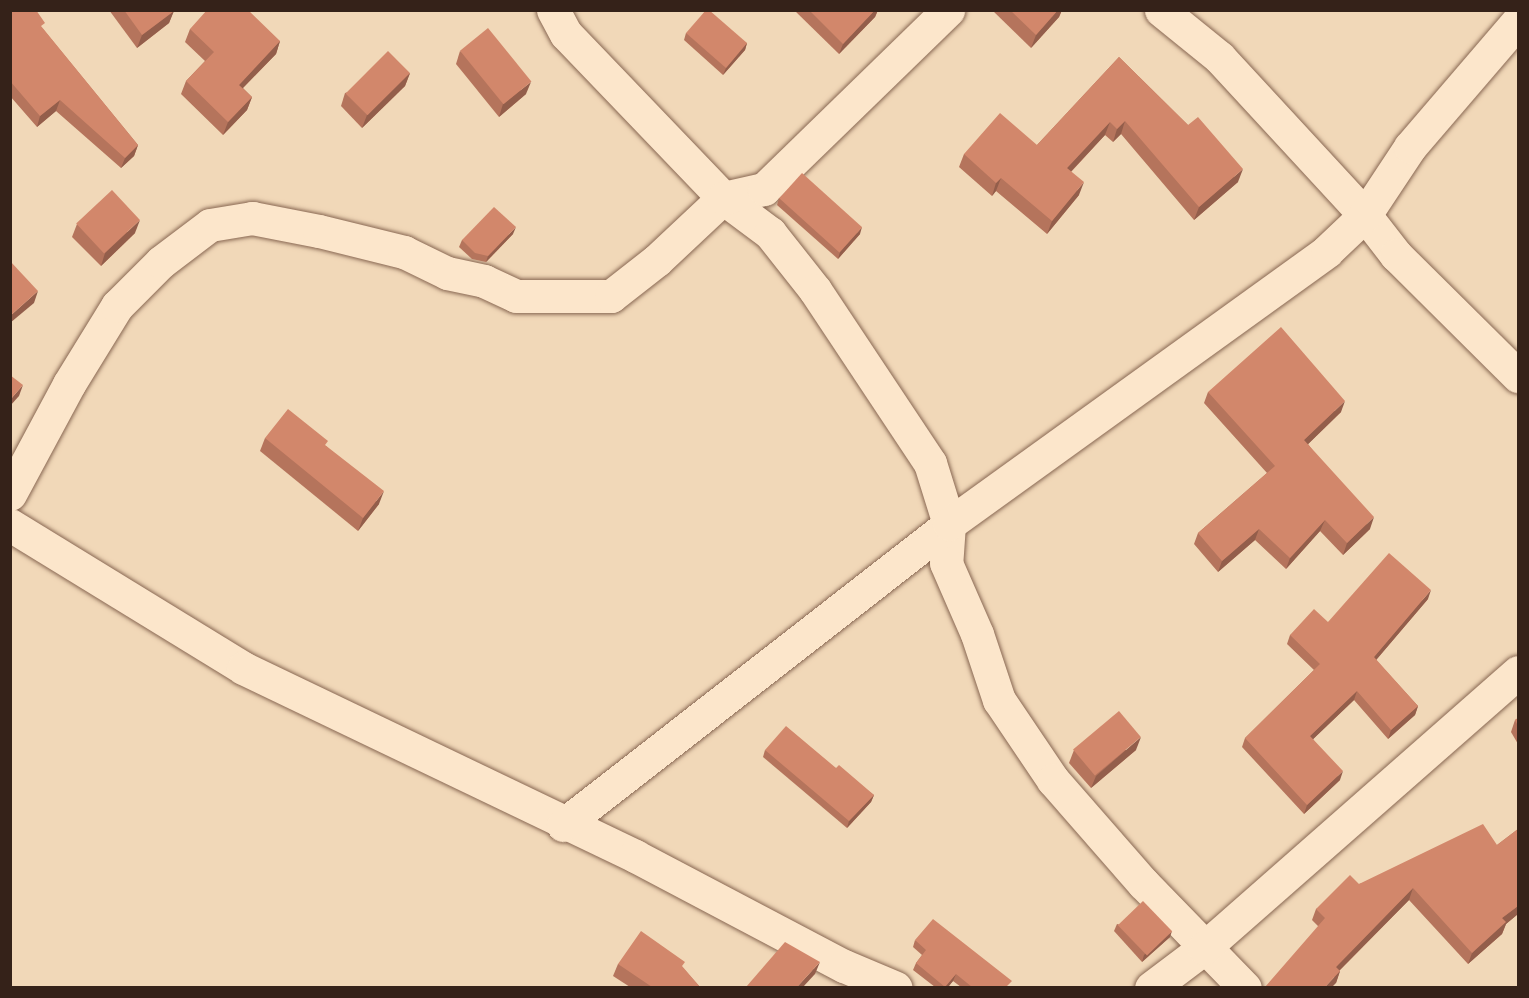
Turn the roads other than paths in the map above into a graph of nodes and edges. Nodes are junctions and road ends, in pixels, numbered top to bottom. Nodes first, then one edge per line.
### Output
1 (553, 10) edge
2 (948, 10) edge
3 (1161, 10) edge
4 (1518, 21) edge
5 (723, 198) junction
6 (1365, 215) junction
7 (1518, 376) edge
8 (10, 494) edge
9 (949, 524) junction
10 (10, 525) edge
11 (1518, 672) edge
12 (563, 825) junction
13 (1204, 948) junction
14 (896, 987) edge
15 (1151, 987) edge
16 (1245, 987) edge

1 - 5 street
2 - 5 street
3 - 6 street
4 - 6 street
5 - 8 street
5 - 9 street
6 - 7 street
6 - 9 street
9 - 12 street
9 - 13 street
10 - 12 street
11 - 13 street
12 - 14 street
13 - 15 street
13 - 16 street

